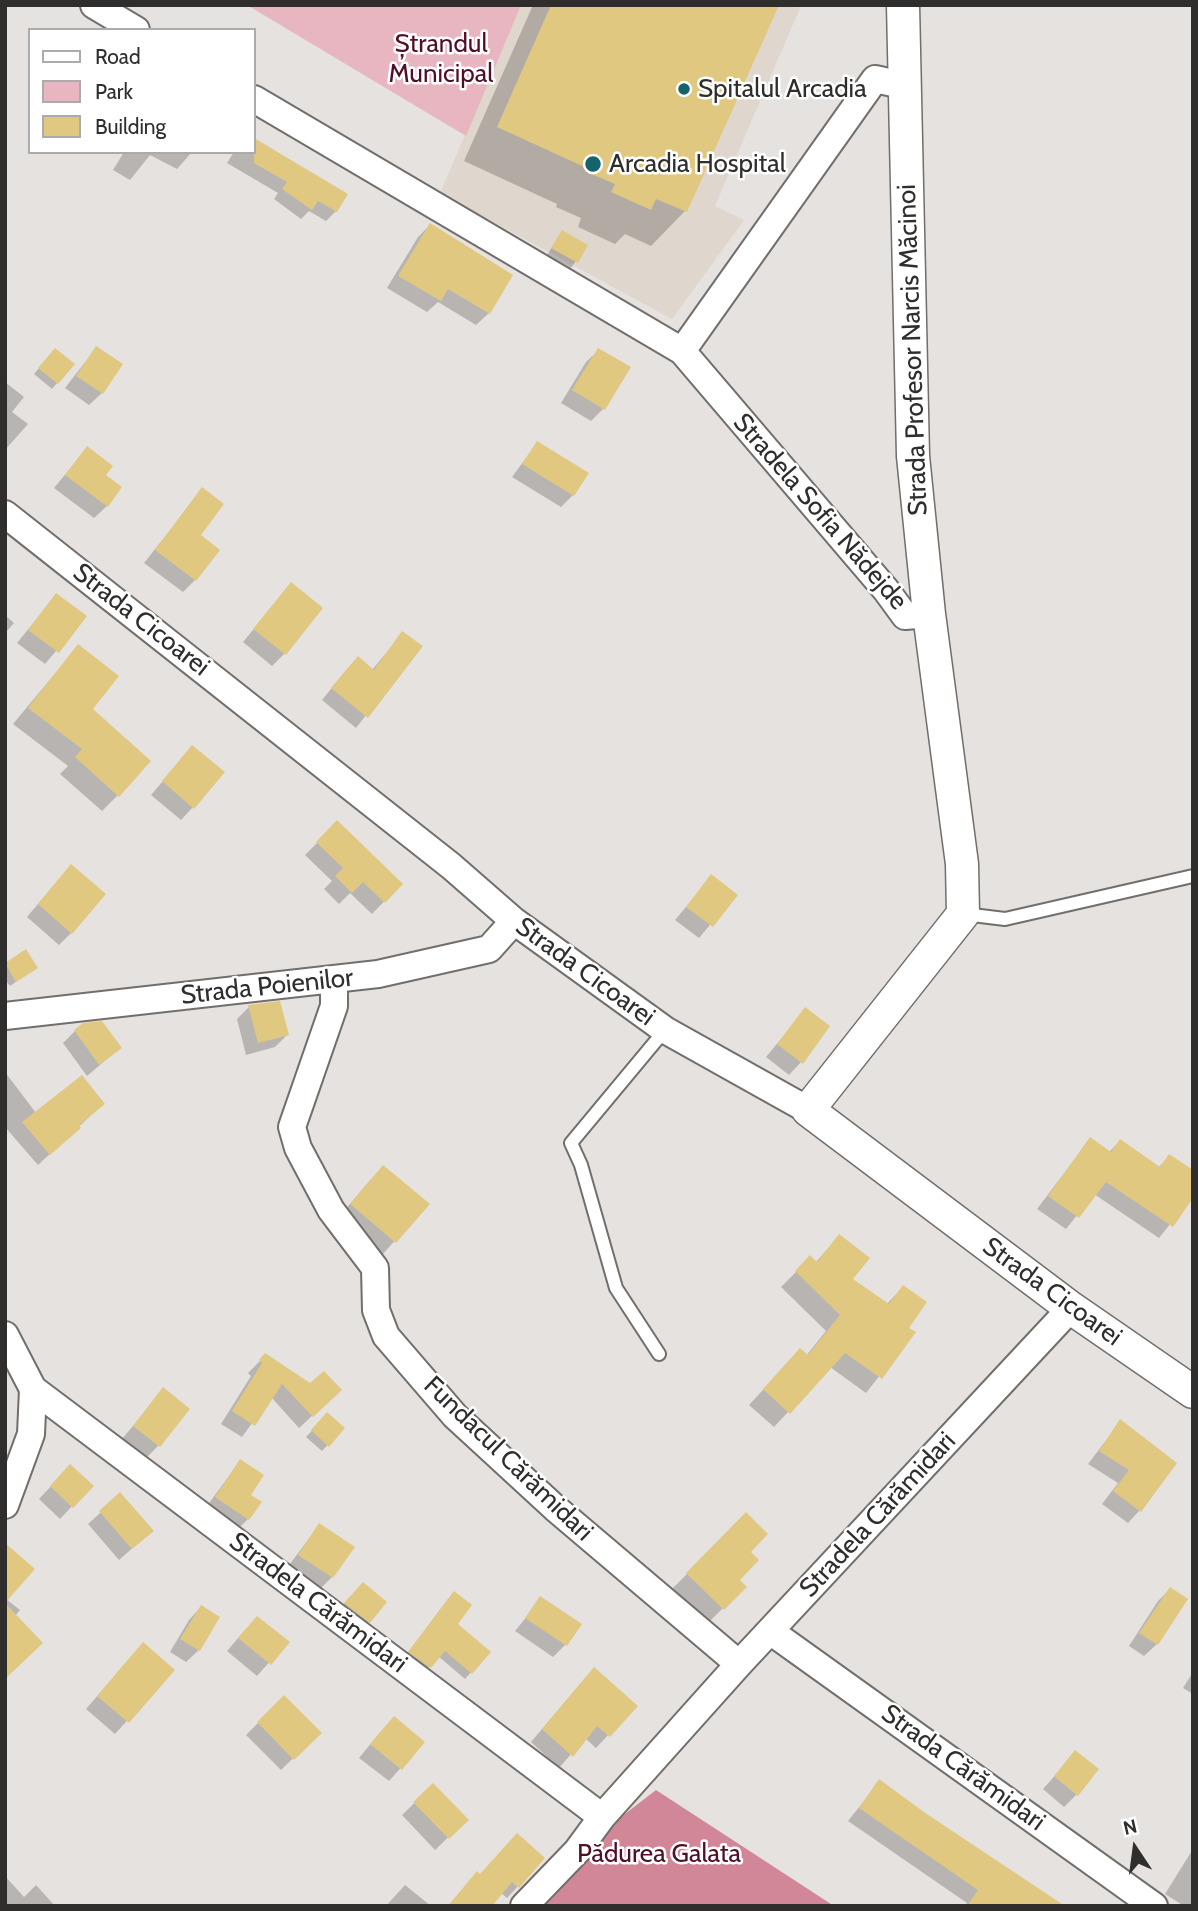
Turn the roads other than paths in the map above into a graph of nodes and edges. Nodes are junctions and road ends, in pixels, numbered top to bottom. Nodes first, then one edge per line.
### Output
1 (94, 5) edge
2 (903, 5) edge
3 (133, 28) edge
4 (902, 85) junction
5 (256, 100) edge
6 (682, 351) junction
7 (5, 514) edge
8 (929, 614) junction
9 (1193, 876) edge
10 (963, 914) junction
11 (514, 920) junction
12 (334, 981) junction
13 (5, 1016) edge
14 (665, 1030) junction
15 (808, 1110) junction
16 (1071, 1308) junction
17 (5, 1335) edge
18 (659, 1354) dead end
19 (33, 1389) junction
20 (1193, 1392) edge
21 (5, 1504) edge
22 (771, 1631) junction
23 (739, 1664) junction
24 (603, 1817) junction
25 (524, 1906) edge
26 (1154, 1906) edge

1 - 3 street
2 - 4 street, Strada Profesor Narcis Măcinoi
4 - 6 street
4 - 8 street, Strada Profesor Narcis Măcinoi
5 - 6 street, Stradela Sofia Nădejde
6 - 8 street, Stradela Sofia Nădejde
7 - 11 street, Strada Cicoarei
8 - 10 street, Stradela Sofia Nădejde
9 - 10 lane
10 - 15 street
11 - 12 street, Strada Poienilor
11 - 14 street, Strada Cicoarei
12 - 13 street, Strada Poienilor
12 - 23 street, Fundacul Cărămidari
14 - 15 street, Strada Cicoarei
14 - 18 lane
15 - 16 street, Strada Cicoarei
16 - 20 street, Strada Cicoarei
16 - 22 street, Stradela Cărămidari
17 - 19 street, Stradela Cărămidari
19 - 21 street, Stradela Cărămidari
19 - 24 street, Stradela Cărămidari
22 - 23 street, Stradela Cărămidari
22 - 26 street, Strada Cărămidari
23 - 24 street, Stradela Cărămidari
24 - 25 street, Stradela Cărămidari

